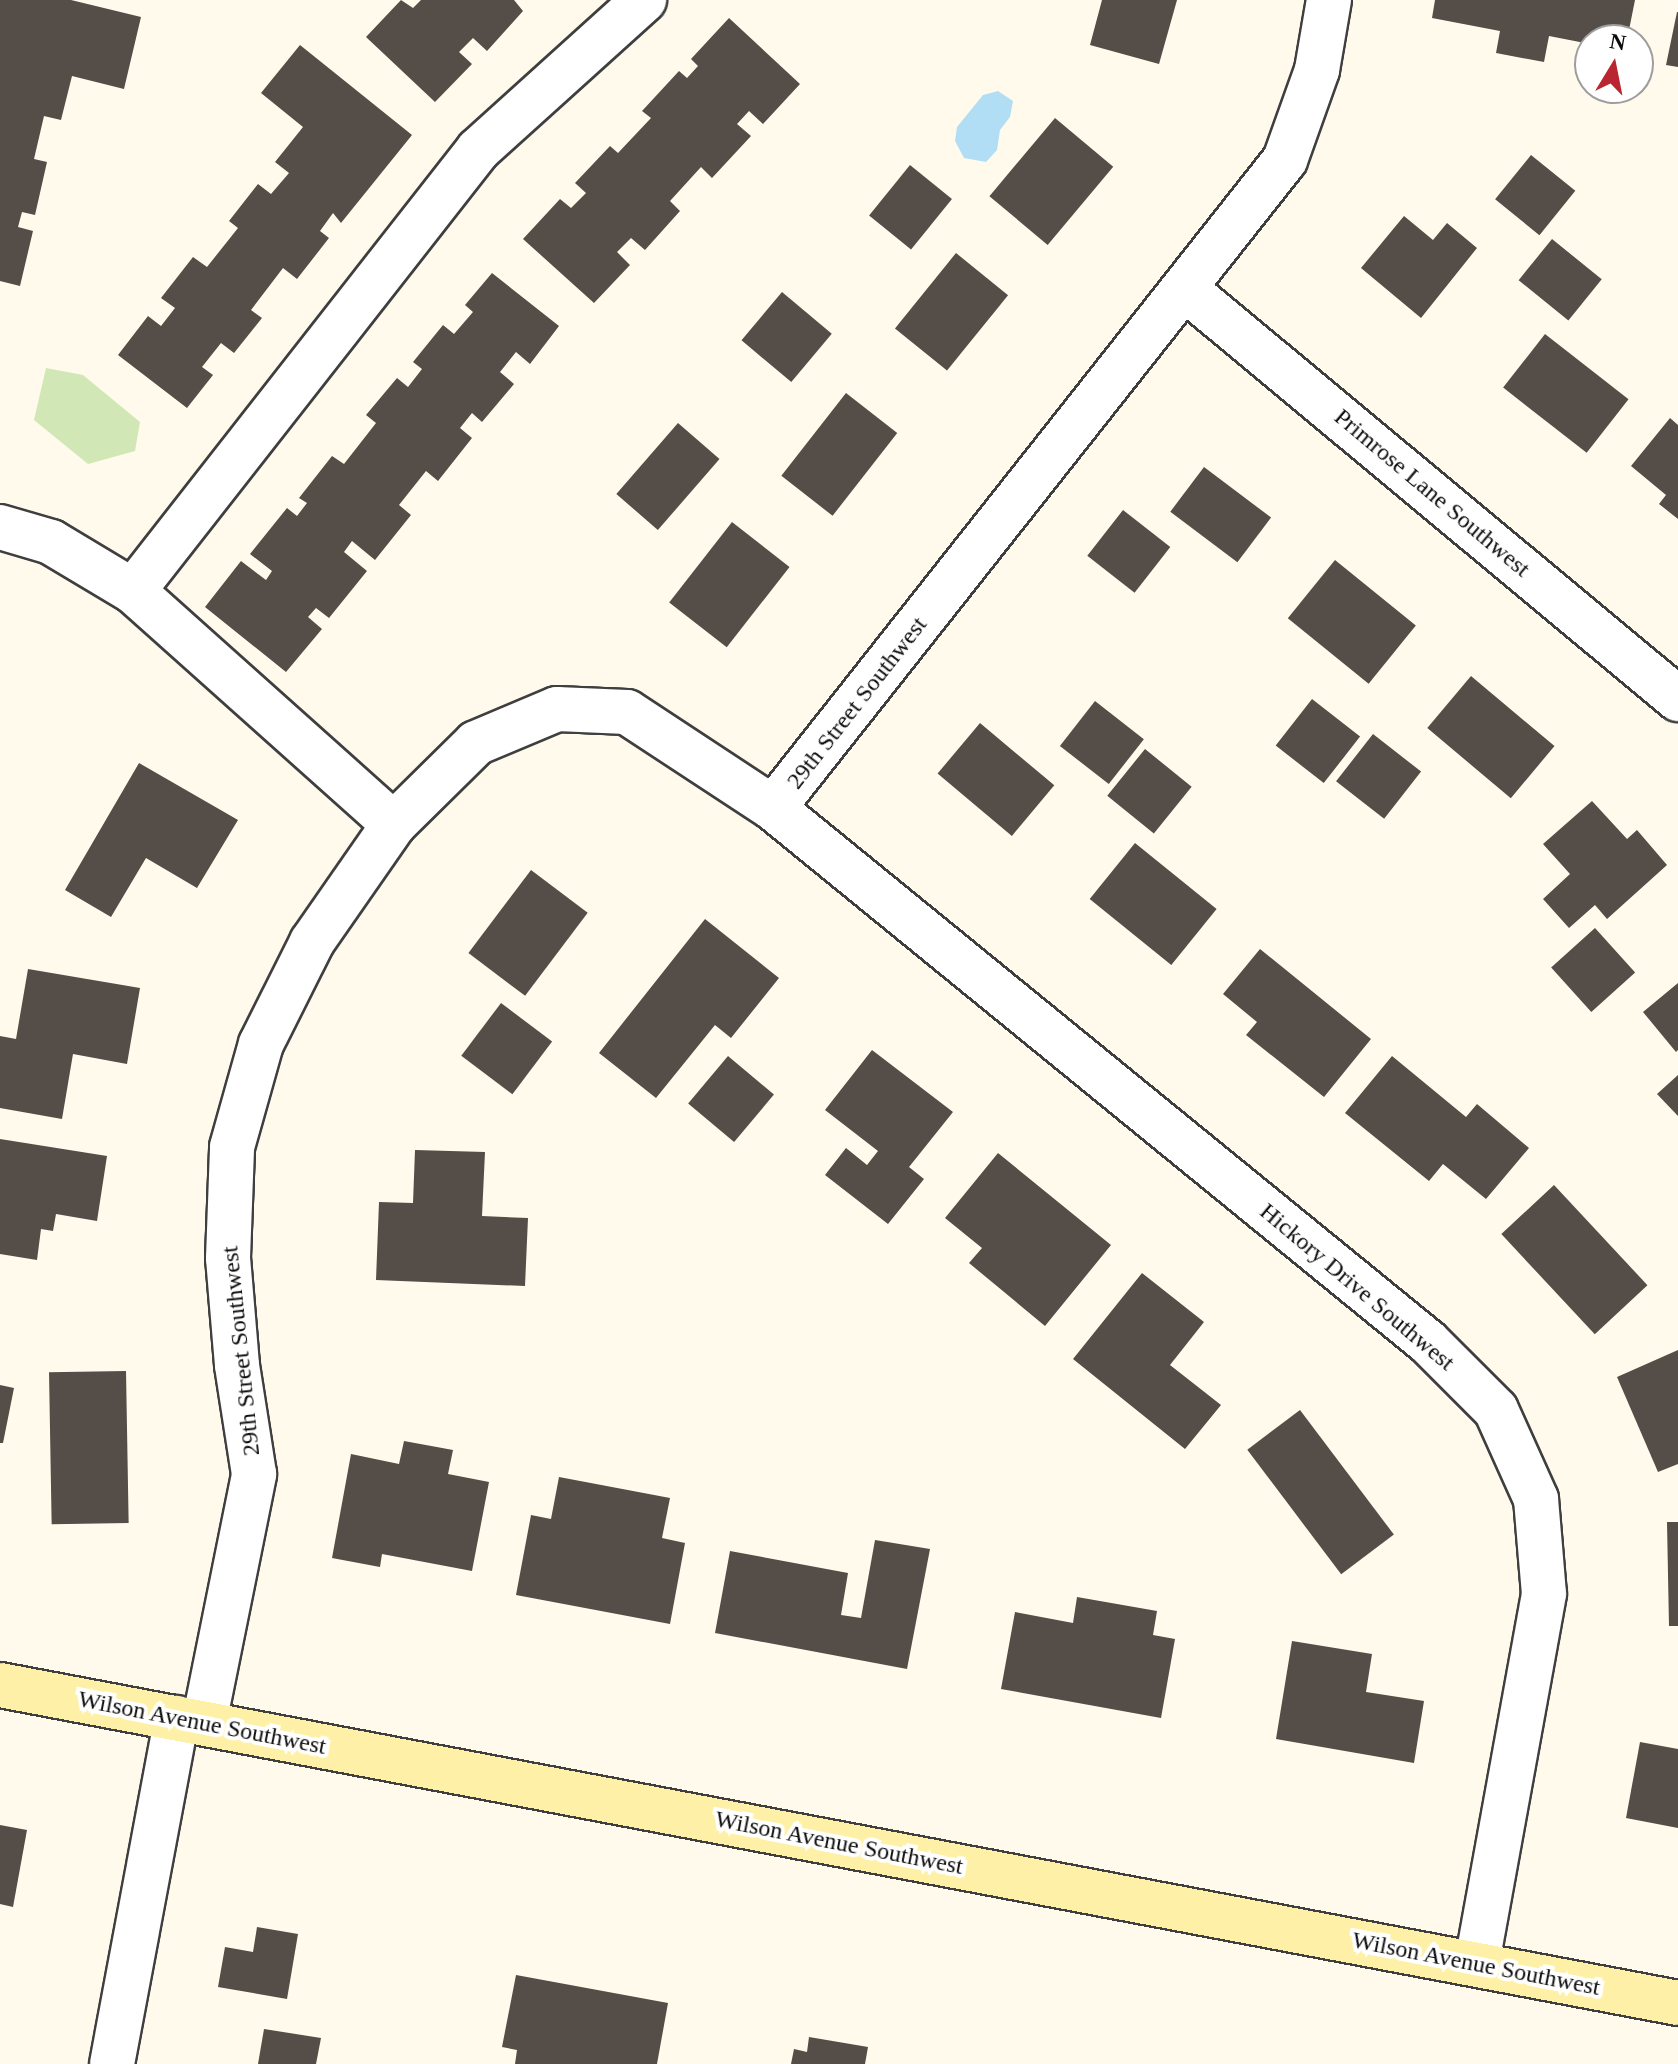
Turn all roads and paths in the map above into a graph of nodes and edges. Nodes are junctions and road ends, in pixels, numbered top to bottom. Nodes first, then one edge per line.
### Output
1 (644, 0) edge
2 (1329, 0) edge
3 (1184, 288) junction
4 (0, 527) edge
5 (133, 591) junction
6 (1678, 699) edge
7 (773, 808) junction
8 (394, 824) junction
9 (0, 1685) edge
10 (190, 1721) junction
11 (1477, 1964) junction
12 (1678, 2003) edge
13 (112, 2064) edge

1 - 5 street
2 - 3 street, 29th Street Southwest
3 - 6 street, Primrose Lane Southwest
3 - 7 street, 29th Street Southwest
4 - 5 street
5 - 8 street
7 - 8 street, 29th Street Southwest
7 - 11 street, Hickory Drive Southwest
8 - 10 street, 29th Street Southwest
9 - 10 main road, Wilson Avenue Southwest
10 - 11 main road, Wilson Avenue Southwest
10 - 13 street, 29th Street Southwest
11 - 12 main road, Wilson Avenue Southwest

